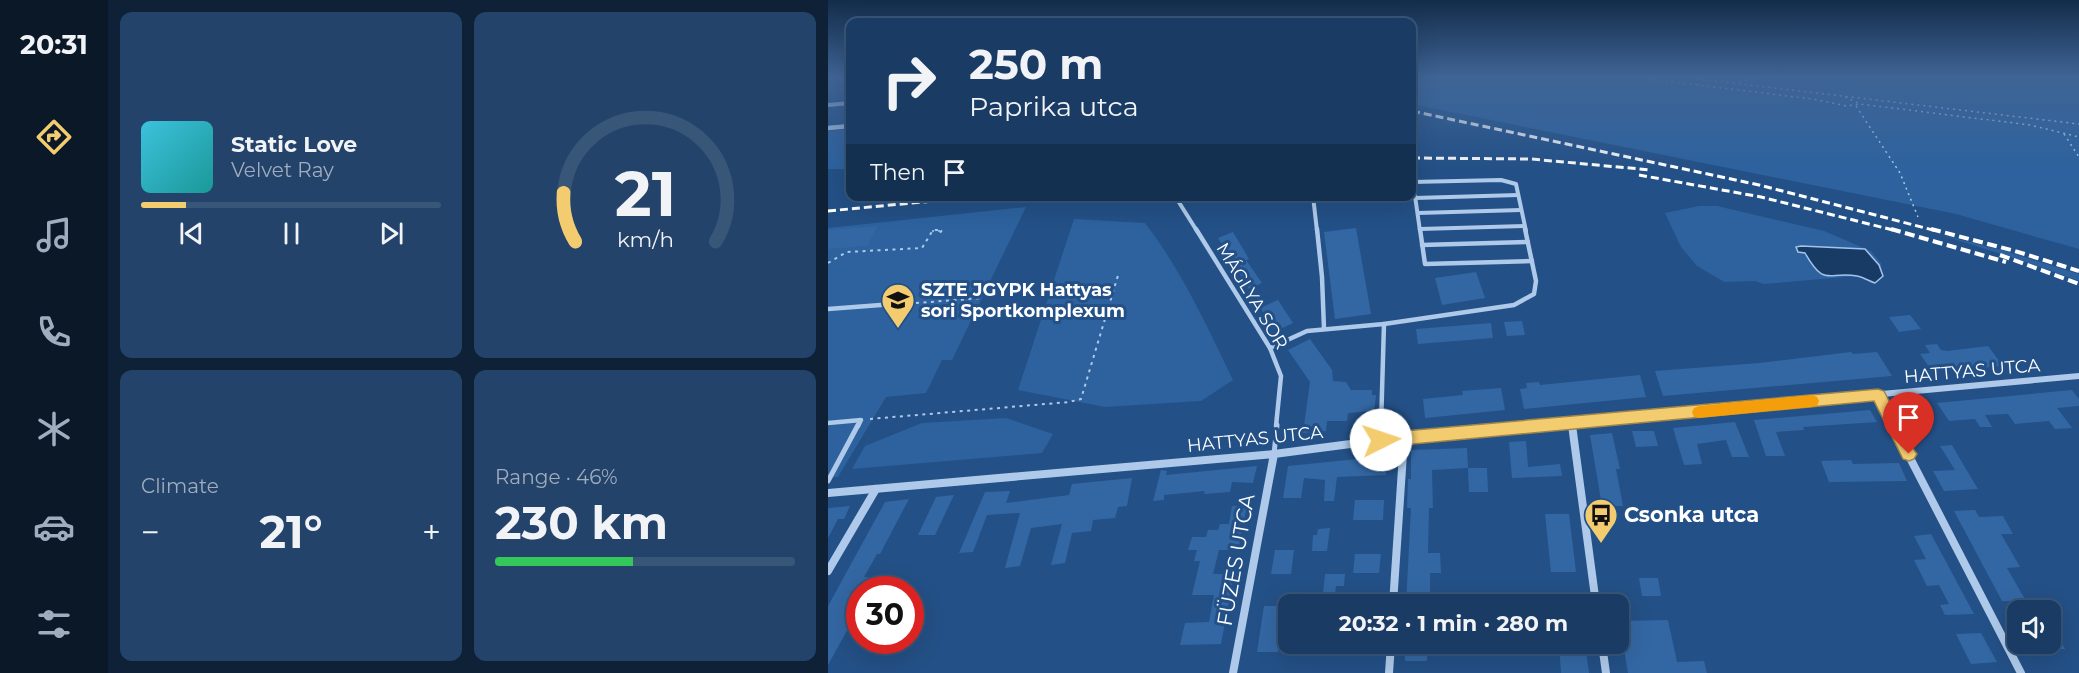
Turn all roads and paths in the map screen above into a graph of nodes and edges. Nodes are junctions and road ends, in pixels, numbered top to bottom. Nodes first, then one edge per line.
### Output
1 (1857, 107) edge
2 (1886, 107) edge
3 (1939, 107) edge
4 (2079, 124) edge
5 (846, 126) edge
6 (828, 128) edge
7 (2063, 133) junction
8 (2079, 137) edge
9 (2079, 157) edge
10 (1416, 182) edge
11 (1518, 195) junction
12 (1416, 198) edge
13 (1177, 201) edge
14 (1314, 201) edge
15 (1416, 201) edge
16 (1521, 210) junction
17 (1418, 213) junction
18 (1918, 217) dead end
19 (1524, 226) junction
20 (1420, 229) junction
21 (940, 233) dead end
22 (1528, 242) junction
23 (1422, 245) junction
24 (1532, 261) junction
25 (828, 263) edge
26 (1119, 272) dead end
27 (983, 298) dead end
28 (907, 303) joint
29 (828, 309) edge
30 (1383, 324) junction
31 (1324, 329) junction
32 (1270, 348) junction
33 (2079, 376) edge
34 (1878, 395) junction
35 (861, 420) junction
36 (828, 423) edge
37 (1572, 424) junction
38 (1404, 439) junction
39 (1381, 440) junction
40 (1274, 454) junction
41 (828, 481) edge
42 (876, 489) junction
43 (828, 493) edge
44 (828, 572) edge
45 (1394, 594) edge
46 (1595, 594) edge
47 (1390, 654) edge
48 (1603, 654) edge
49 (1233, 673) edge
50 (1389, 673) edge
51 (1606, 673) edge
52 (2021, 673) edge

1 - 18 path
2 - 7 path
3 - 4 path
5 - 6 street
7 - 8 path
7 - 9 path
10 - 11 lane
11 - 12 lane
11 - 16 lane
13 - 32 lane, MÁGLYA SOR
14 - 31 lane
15 - 17 lane
16 - 17 lane
16 - 19 lane
17 - 20 lane
19 - 20 lane
19 - 22 lane
20 - 23 lane
21 - 25 path
22 - 23 lane
22 - 24 lane
23 - 24 lane
24 - 30 lane
26 - 35 path
27 - 28 path
28 - 29 lane
30 - 31 lane
30 - 39 lane
31 - 32 lane
32 - 40 lane, MÁGLYA SOR
33 - 34 street, HATTYAS UTCA
34 - 37 street, HATTYAS UTCA
34 - 52 street
35 - 36 lane
35 - 41 lane
37 - 38 street, HATTYAS UTCA
37 - 46 street
38 - 39 street, HATTYAS UTCA
38 - 45 street
39 - 40 street, HATTYAS UTCA
40 - 42 street, HATTYAS UTCA
40 - 49 street, FÜZES UTCA
42 - 43 street, HATTYAS UTCA
42 - 44 street
47 - 50 street
48 - 51 street

